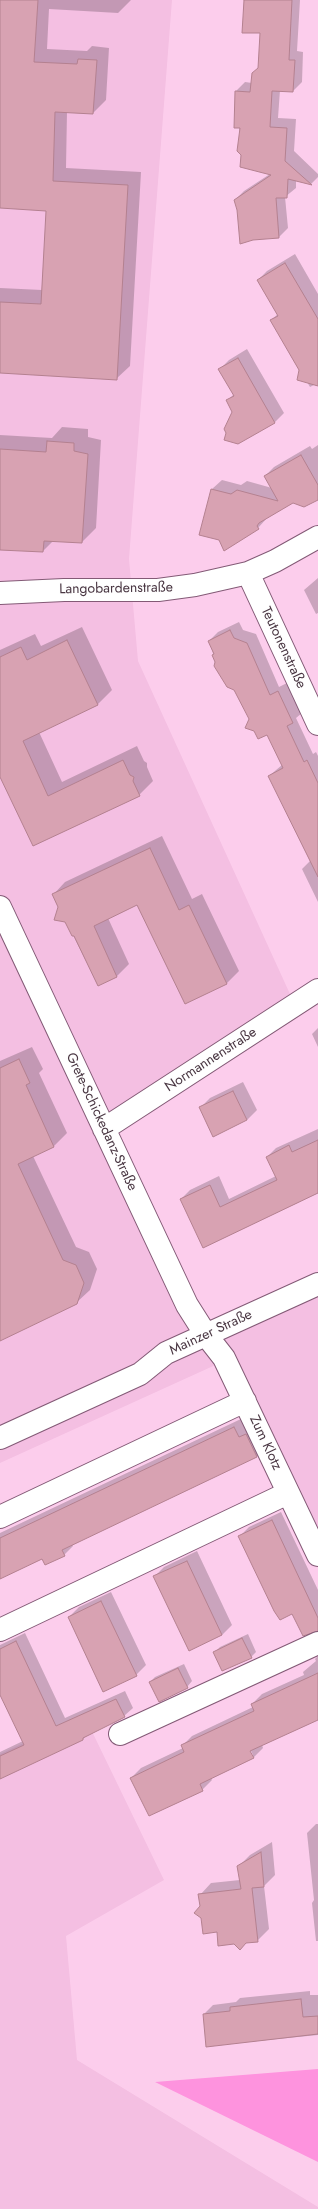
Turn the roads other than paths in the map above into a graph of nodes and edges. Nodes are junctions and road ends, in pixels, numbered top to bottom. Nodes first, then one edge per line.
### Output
1 (318, 537) edge
2 (248, 573) junction
3 (0, 593) edge
4 (318, 724) edge
5 (0, 907) edge
6 (318, 990) edge
7 (104, 1129) junction
8 (318, 1284) edge
9 (206, 1335) junction
10 (245, 1401) junction
11 (0, 1438) edge
12 (288, 1493) junction
13 (0, 1517) edge
14 (318, 1555) edge
15 (0, 1630) edge
16 (318, 1643) edge
17 (120, 1734) dead end

1 - 2 street, Langobardenstraße
2 - 3 street, Langobardenstraße
2 - 4 street, Teutonenstraße
5 - 7 street, Grete-Schickedanz-Straße
6 - 7 street, Normannenstraße
7 - 9 street, Grete-Schickedanz-Straße
8 - 9 street, Mainzer Straße
9 - 10 street, Zum Klotz
9 - 11 street, Mainzer Straße
10 - 12 street, Zum Klotz
10 - 13 street
12 - 14 street, Zum Klotz
12 - 15 street
16 - 17 street

